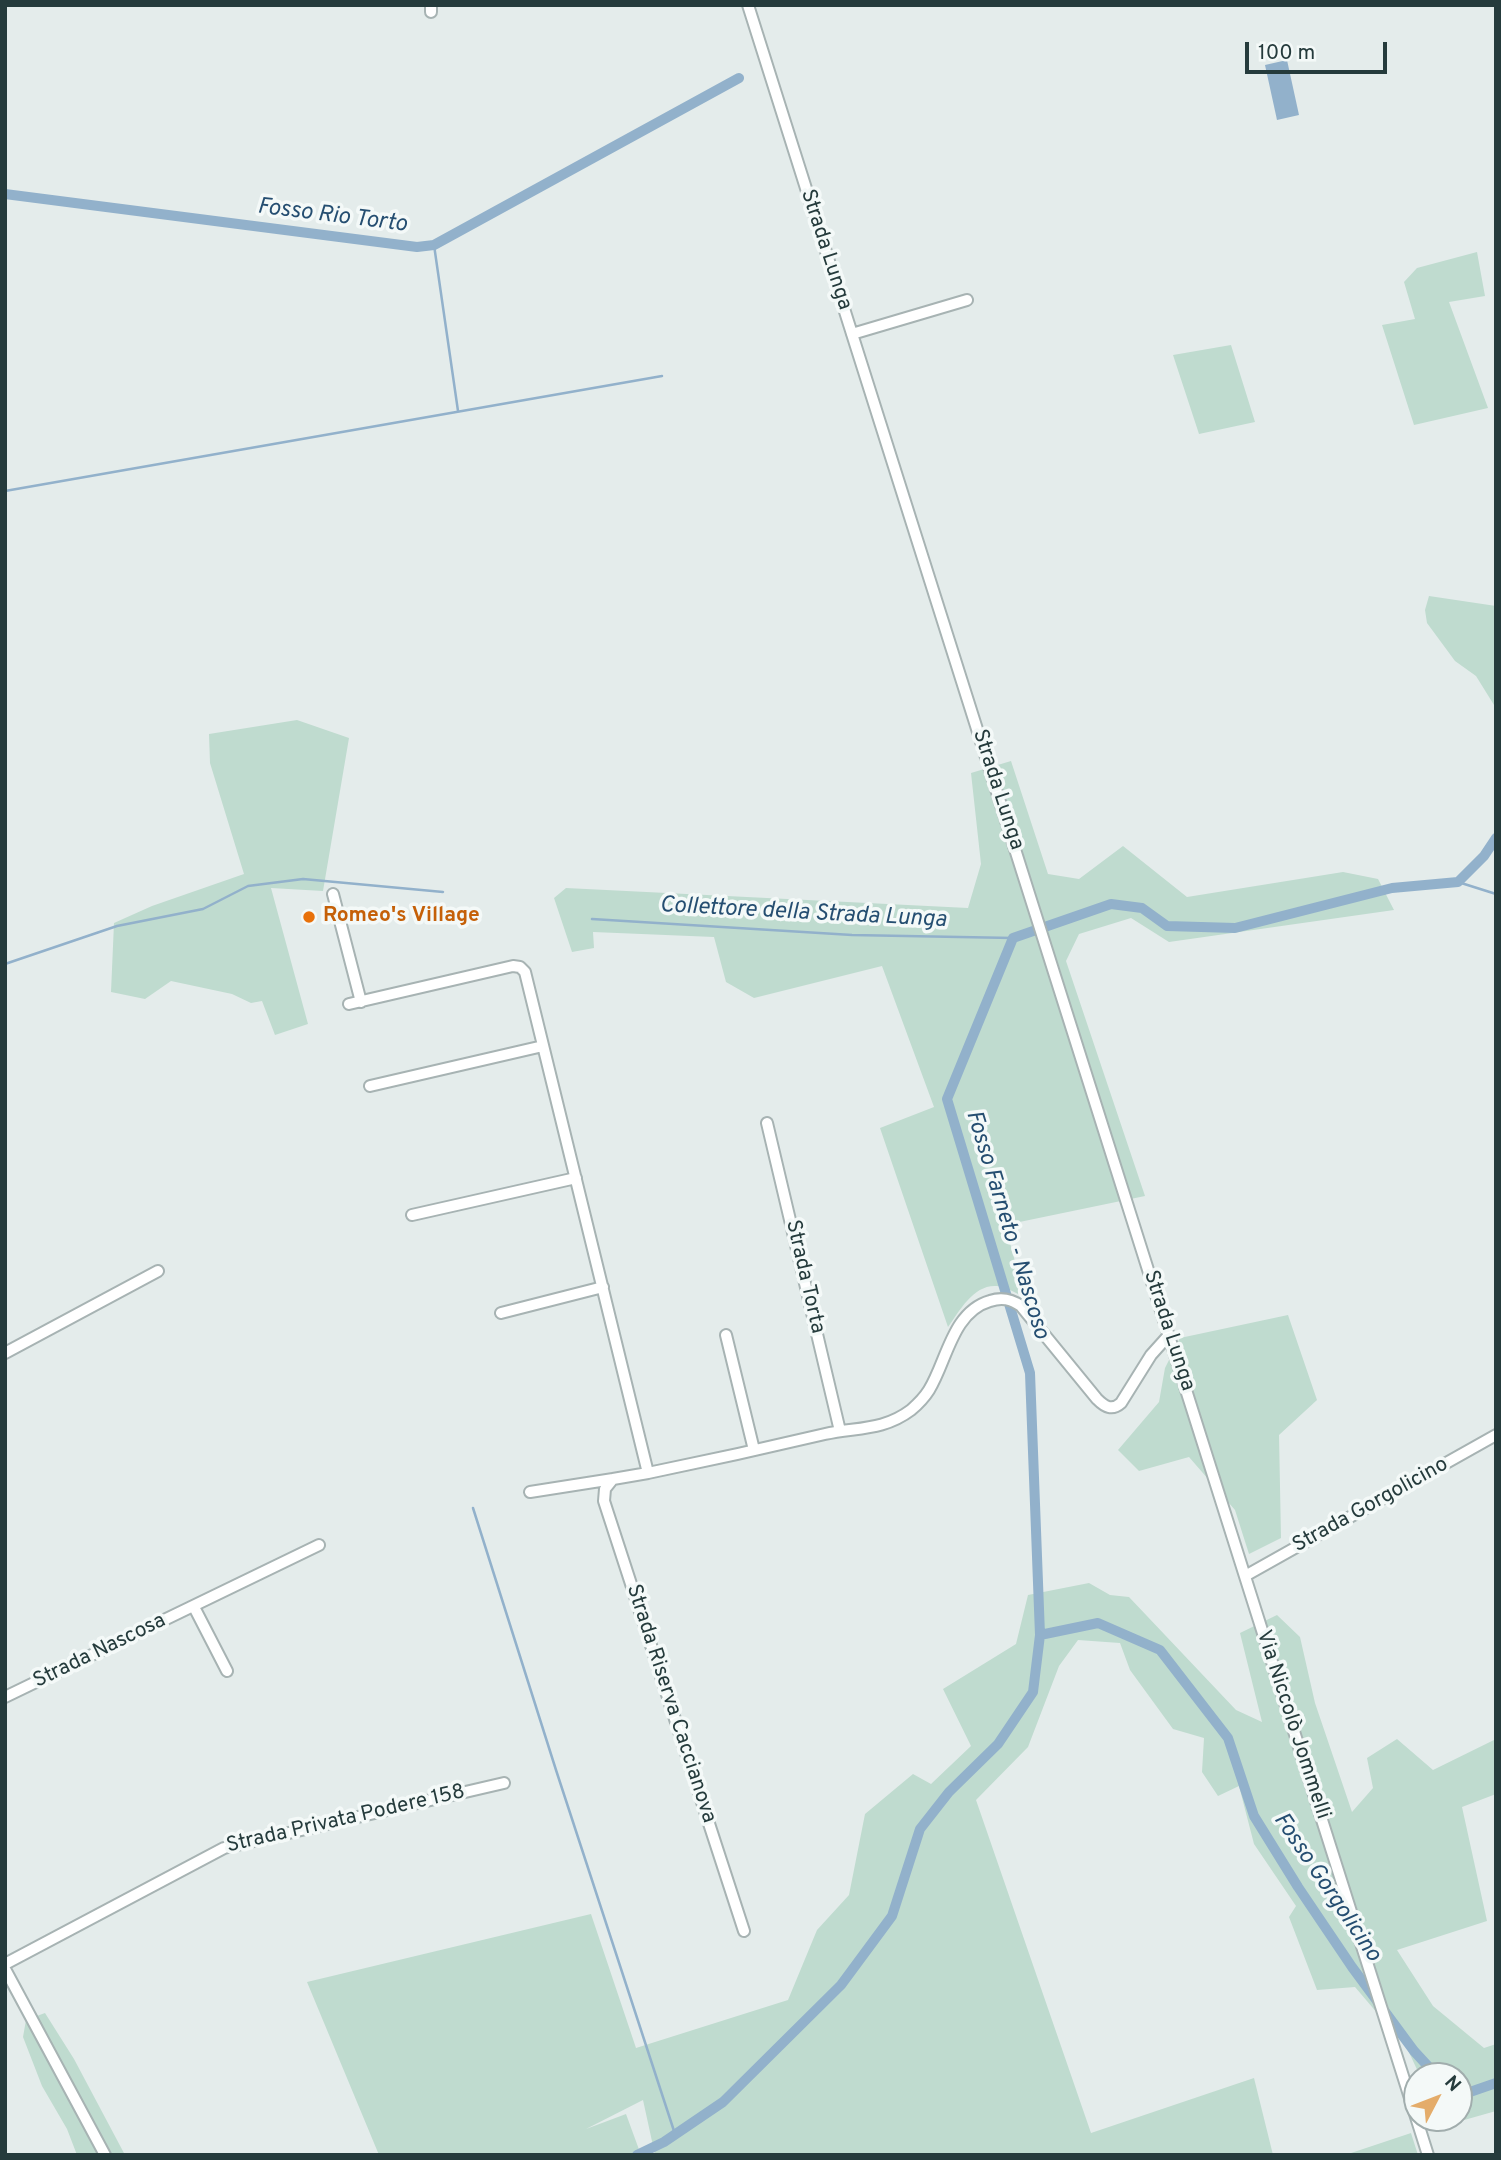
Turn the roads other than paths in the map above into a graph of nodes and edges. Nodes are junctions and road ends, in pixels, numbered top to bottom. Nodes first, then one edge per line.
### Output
1 (748, 5) edge
2 (967, 300) dead end
3 (852, 334) junction
4 (333, 894) dead end
5 (543, 1046) junction
6 (370, 1086) dead end
7 (768, 1123) dead end
8 (576, 1178) junction
9 (412, 1215) dead end
10 (158, 1270) dead end
11 (603, 1287) junction
12 (501, 1313) dead end
13 (726, 1335) dead end
14 (1169, 1335) junction
15 (5, 1353) edge
16 (840, 1431) junction
17 (1496, 1435) edge
18 (754, 1450) junction
19 (648, 1473) junction
20 (613, 1479) junction
21 (530, 1492) dead end
22 (318, 1545) dead end
23 (1245, 1576) junction
24 (194, 1607) junction
25 (227, 1671) dead end
26 (5, 1697) edge
27 (504, 1783) dead end
28 (744, 1930) dead end
29 (5, 1966) edge
30 (105, 2155) edge
31 (1428, 2155) edge

1 - 3 street, Strada Lunga
2 - 3 street
3 - 14 street, Strada Lunga
4 - 5 street
5 - 6 street
5 - 8 street
7 - 16 street, Strada Torta
8 - 9 street
8 - 11 street
10 - 15 street
11 - 12 street
11 - 19 street
13 - 18 street
14 - 16 street
14 - 23 street, Strada Lunga
16 - 18 street
17 - 23 street, Strada Gorgolicino
18 - 19 street
19 - 20 street
20 - 21 street
20 - 28 street, Strada Riserva Caccianova
22 - 24 street, Strada Nascosa
23 - 31 street, Via Niccolò Jommelli
24 - 25 street
24 - 26 street, Strada Nascosa
27 - 29 street, Strada Privata Podere 158
29 - 30 street

